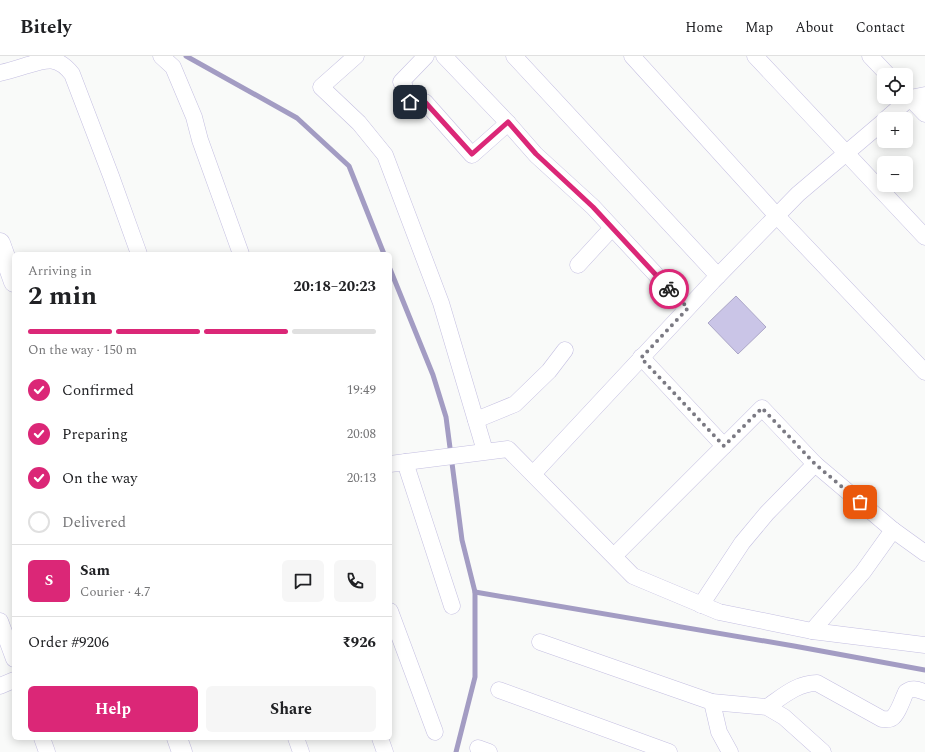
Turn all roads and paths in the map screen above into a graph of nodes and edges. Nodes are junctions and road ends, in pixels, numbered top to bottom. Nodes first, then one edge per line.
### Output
1 (74, 56) edge
2 (161, 56) edge
3 (356, 56) edge
4 (426, 56) edge
5 (444, 56) edge
6 (514, 56) edge
7 (632, 56) edge
8 (755, 56) edge
9 (870, 56) edge
10 (56, 60) junction
11 (881, 68) edge
12 (0, 73) edge
13 (914, 96) edge
14 (895, 112) edge
15 (925, 114) edge
16 (508, 122) junction
17 (877, 127) edge
18 (846, 153) junction
19 (777, 216) junction
20 (612, 228) junction
21 (925, 237) edge
22 (0, 243) edge
23 (138, 252) edge
24 (240, 252) edge
25 (578, 264) dead end
26 (12, 276) edge
27 (718, 276) junction
28 (688, 308) junction
29 (565, 350) dead end
30 (641, 358) junction
31 (925, 372) edge
32 (476, 420) junction
33 (724, 446) junction
34 (479, 452) junction
35 (398, 463) edge
36 (815, 464) junction
37 (533, 474) junction
38 (894, 530) junction
39 (925, 553) edge
40 (614, 556) junction
41 (701, 605) junction
42 (452, 606) dead end
43 (392, 617) edge
44 (0, 621) edge
45 (812, 631) junction
46 (540, 642) dead end
47 (925, 645) edge
48 (12, 654) edge
49 (12, 681) edge
50 (0, 686) edge
51 (499, 690) dead end
52 (925, 692) edge
53 (712, 702) junction
54 (767, 707) junction
55 (436, 732) dead end
56 (43, 740) edge
57 (178, 740) edge
58 (297, 740) edge
59 (381, 740) edge
60 (47, 752) edge
61 (182, 752) edge
62 (301, 752) edge
63 (385, 752) edge
64 (669, 752) edge
65 (730, 752) edge
66 (823, 752) edge

1 - 10 street
2 - 24 street
3 - 32 street
4 - 16 street
5 - 16 street
6 - 27 street
7 - 19 street
8 - 18 street
9 - 11 street
10 - 12 street
10 - 23 street
13 - 14 street
13 - 15 street
16 - 20 street
17 - 18 street
18 - 19 street
18 - 21 street
19 - 27 street
19 - 31 street
20 - 25 street
20 - 28 street
22 - 26 street
27 - 28 street
28 - 30 street
29 - 32 street
30 - 33 street
30 - 37 street
32 - 34 street
33 - 36 street
33 - 40 street
34 - 35 street
34 - 37 street
35 - 42 street
36 - 38 street
36 - 41 street
37 - 40 street
38 - 39 street
38 - 45 street
40 - 41 street
41 - 45 street
43 - 55 street
44 - 48 street
45 - 47 street
46 - 53 street
49 - 50 street
51 - 64 street
52 - 54 street
53 - 54 street
53 - 65 street
54 - 66 street
56 - 60 street
57 - 61 street
58 - 62 street
59 - 63 street

